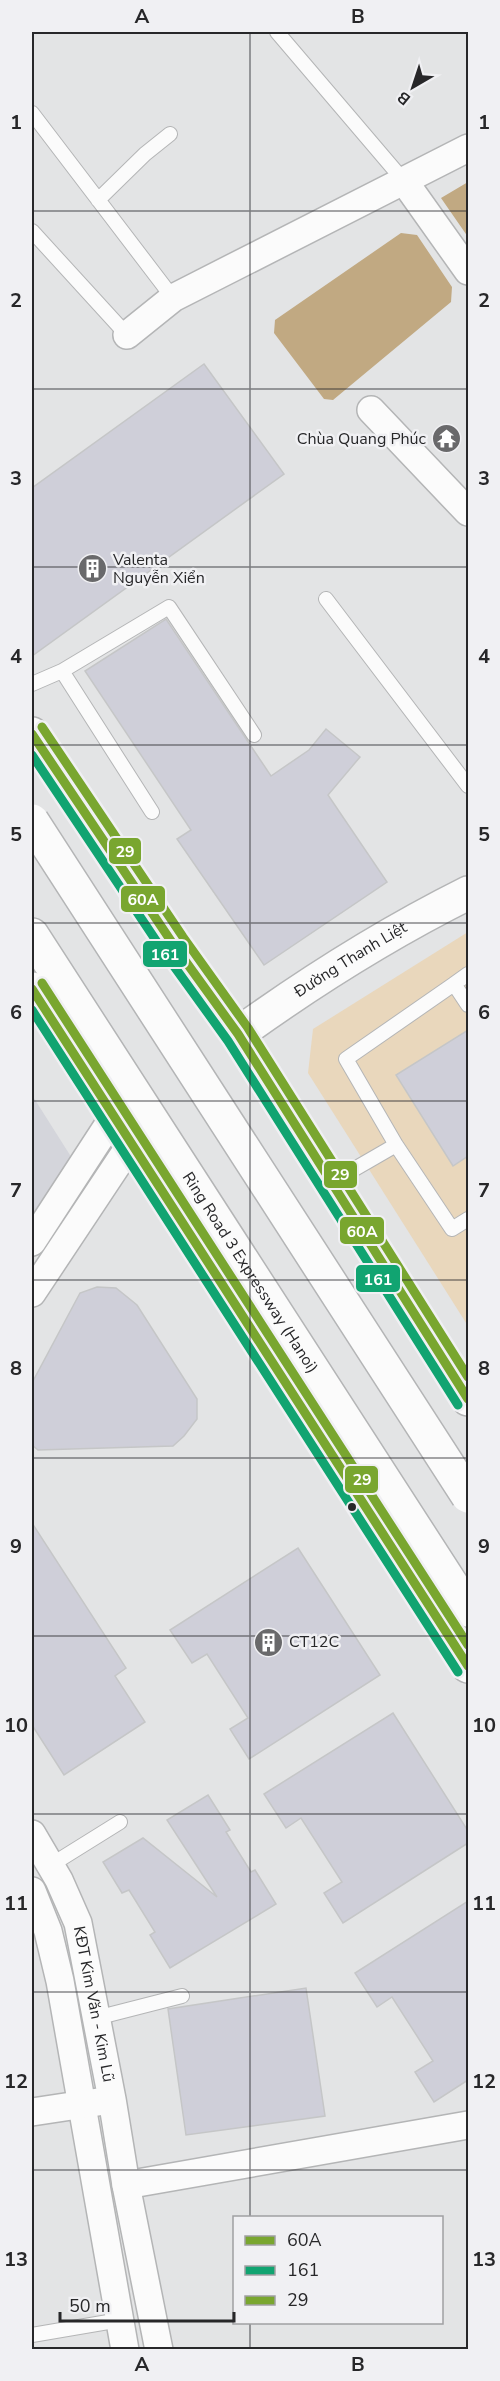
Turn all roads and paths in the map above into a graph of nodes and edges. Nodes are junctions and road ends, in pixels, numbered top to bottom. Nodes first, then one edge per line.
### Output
1 (277, 32) edge
2 (32, 113) edge
3 (170, 134) dead end
4 (468, 148) edge
5 (404, 181) junction
6 (98, 200) junction
7 (33, 236) edge
8 (468, 271) edge
9 (173, 298) junction
10 (127, 335) joint
11 (371, 410) dead end
12 (468, 512) edge
13 (326, 599) dead end
14 (62, 671) junction
15 (32, 684) edge
16 (254, 735) dead end
17 (32, 736) edge
18 (468, 786) edge
19 (152, 812) dead end
20 (32, 821) edge
21 (468, 893) edge
22 (32, 935) edge
23 (468, 974) edge
24 (454, 984) junction
25 (32, 989) edge
26 (468, 1005) edge
27 (238, 1034) junction
28 (114, 1116) junction
29 (131, 1144) junction
30 (396, 1144) junction
31 (332, 1182) junction
32 (468, 1219) edge
33 (32, 1242) edge
34 (32, 1293) edge
35 (468, 1399) edge
36 (468, 1496) edge
37 (468, 1610) edge
38 (468, 1666) edge
39 (120, 1822) dead end
40 (32, 1834) edge
41 (51, 1866) junction
42 (32, 1891) edge
43 (87, 1975) junction
44 (60, 1981) junction
45 (182, 1996) dead end
46 (96, 2018) junction
47 (112, 2099) junction
48 (82, 2105) junction
49 (32, 2112) edge
50 (468, 2125) edge
51 (126, 2185) junction
52 (120, 2320) junction
53 (32, 2335) edge
54 (125, 2349) edge
55 (159, 2349) edge

1 - 5 lane
2 - 6 lane
3 - 6 lane
4 - 5 street
5 - 8 street
5 - 9 street
6 - 9 lane
7 - 10 lane
9 - 10 street
11 - 12 street
13 - 18 lane
14 - 15 lane
14 - 16 lane
14 - 19 lane
17 - 27 main road
20 - 36 main road, bridge
21 - 27 main road, Đường Thanh Liệt
22 - 37 main road, Ring Road 3 Expressway (Hanoi)
23 - 24 lane
24 - 26 lane
24 - 30 lane
25 - 28 main road
27 - 31 main road
28 - 29 main road
28 - 33 street
29 - 34 street
29 - 38 main road
30 - 31 lane
30 - 32 lane
31 - 35 main road
39 - 41 lane
40 - 41 street, KĐT Kim Văn - Kim Lũ
41 - 43 street, KĐT Kim Văn - Kim Lũ
42 - 44 street, KĐT Kim Văn - Kim Lũ
43 - 44 street
43 - 46 street, KĐT Kim Văn - Kim Lũ
44 - 48 street, KĐT Kim Văn - Kim Lũ
45 - 46 lane
46 - 47 street, KĐT Kim Văn - Kim Lũ
47 - 48 street
47 - 51 street, KĐT Kim Văn - Kim Lũ
48 - 49 street
48 - 52 street, KĐT Kim Văn - Kim Lũ
50 - 51 street
51 - 55 street, KĐT Kim Văn - Kim Lũ
52 - 53 lane
52 - 54 street, KĐT Kim Văn - Kim Lũ

